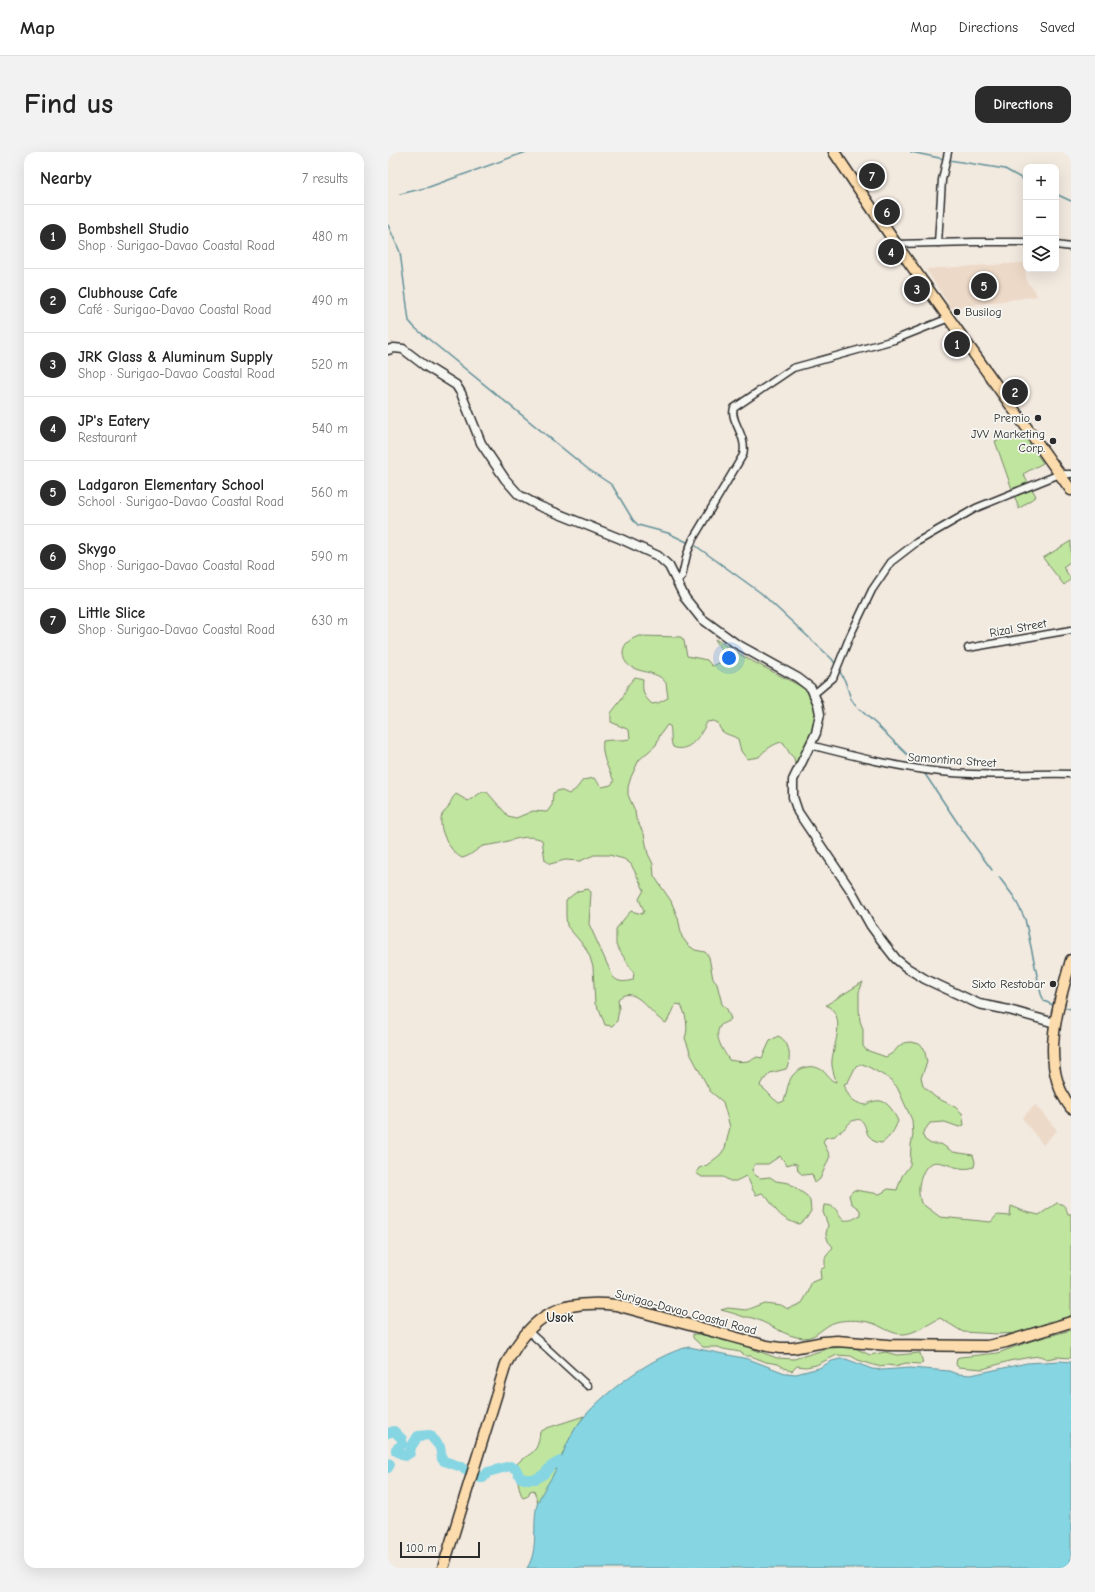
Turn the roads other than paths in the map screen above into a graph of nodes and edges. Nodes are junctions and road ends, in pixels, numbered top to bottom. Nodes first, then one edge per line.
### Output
1 (834, 152) edge
2 (948, 152) edge
3 (1023, 242) edge
4 (938, 243) junction
5 (896, 244) junction
6 (1059, 245) edge
7 (1071, 247) edge
8 (949, 318) junction
9 (388, 350) edge
10 (1060, 474) junction
11 (1071, 474) edge
12 (1071, 490) edge
13 (677, 581) junction
14 (1071, 630) edge
15 (968, 648) dead end
16 (814, 694) junction
17 (810, 745) junction
18 (1071, 774) edge
19 (1071, 960) edge
20 (1055, 1023) junction
21 (1071, 1108) edge
22 (1071, 1322) edge
23 (528, 1331) junction
24 (588, 1386) dead end
25 (443, 1568) edge

1 - 5 highway
2 - 4 street
3 - 4 street
4 - 5 street
5 - 8 highway
6 - 7 street
8 - 10 highway
8 - 13 street
9 - 13 street
10 - 11 street
10 - 12 highway
10 - 16 street
13 - 16 street
14 - 15 street, Rizal Street
16 - 17 street
17 - 18 street, Samontina Street
17 - 20 street
19 - 20 highway
20 - 21 highway
22 - 23 highway, Surigao-Davao Coastal Road
23 - 24 street
23 - 25 highway, Surigao-Davao Coastal Road

